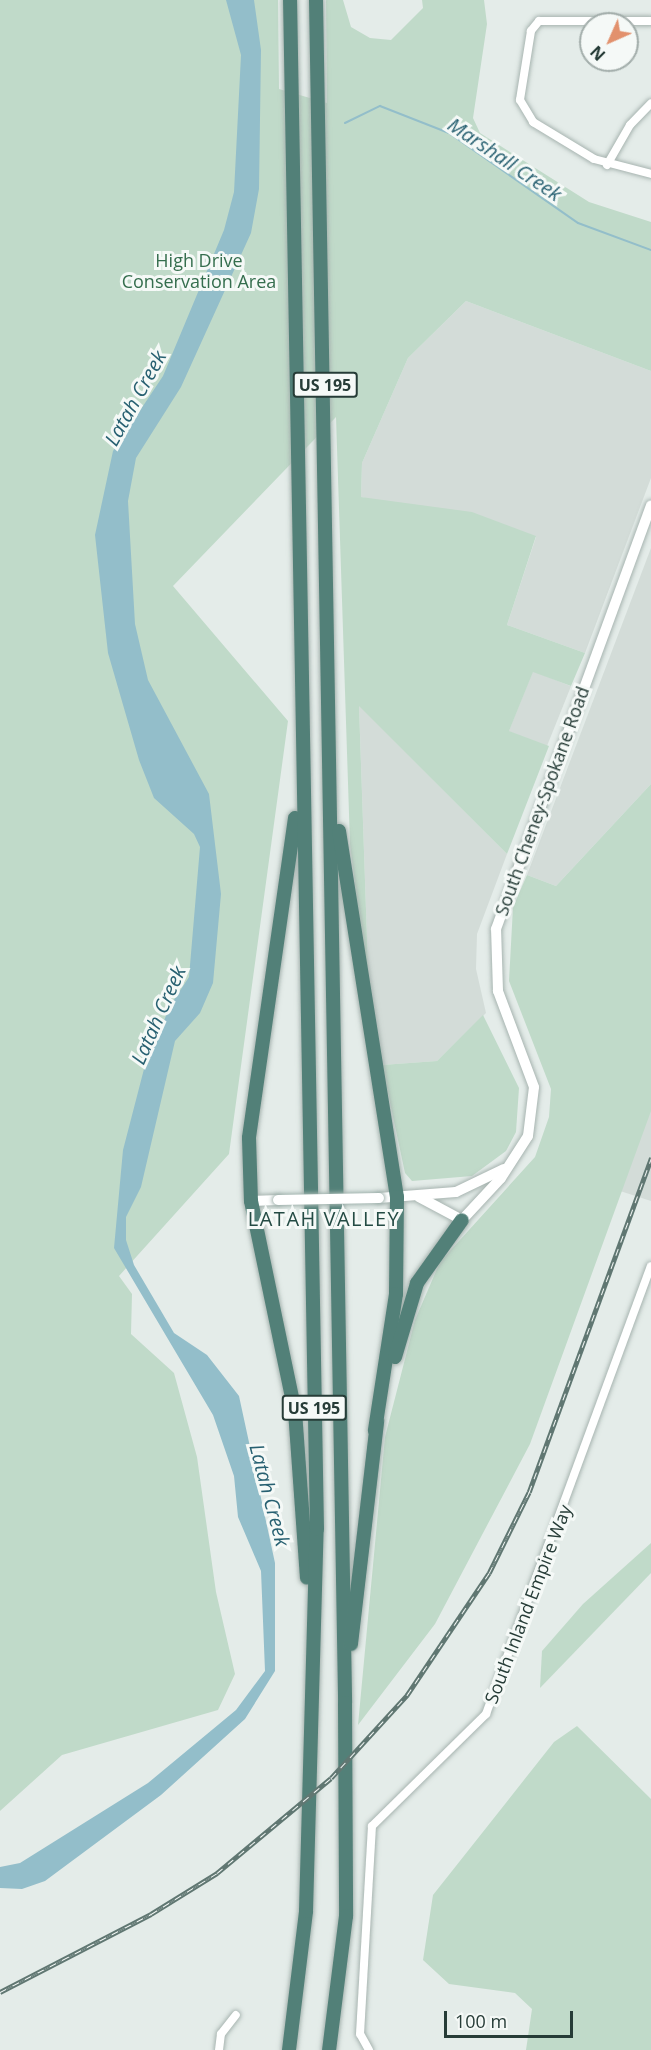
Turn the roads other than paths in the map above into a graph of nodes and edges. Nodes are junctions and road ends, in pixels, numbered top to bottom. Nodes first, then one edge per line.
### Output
1 (290, 0) edge
2 (316, 0) edge
3 (651, 21) edge
4 (651, 104) edge
5 (607, 165) junction
6 (651, 174) edge
7 (651, 506) edge
8 (301, 765) junction
9 (331, 769) junction
10 (510, 1165) junction
11 (397, 1197) junction
12 (419, 1197) junction
13 (251, 1201) junction
14 (462, 1220) junction
15 (651, 1266) edge
16 (375, 1430) junction
17 (314, 1699) junction
18 (345, 1703) junction
19 (236, 2015) dead end
20 (219, 2050) edge
21 (289, 2050) edge
22 (329, 2050) edge
23 (369, 2050) edge

1 - 8 highway, US 195
2 - 9 highway, US 195
3 - 5 street
4 - 5 street
5 - 6 street
7 - 10 main road, South Cheney-Spokane Road
8 - 13 highway
8 - 17 highway, US 195
9 - 11 highway
9 - 18 highway, US 195
10 - 12 main road, South Cheney-Spokane Road
10 - 14 main road, South Cheney-Spokane Road
11 - 12 main road, South Cheney-Spokane Road
11 - 13 main road, South Cheney-Spokane Road, bridge
11 - 16 highway
12 - 14 main road, South Cheney-Spokane Road
13 - 17 highway
14 - 16 highway
15 - 23 street, South Inland Empire Way
16 - 18 highway
17 - 21 highway, US 195
18 - 22 highway, US 195
19 - 20 street

